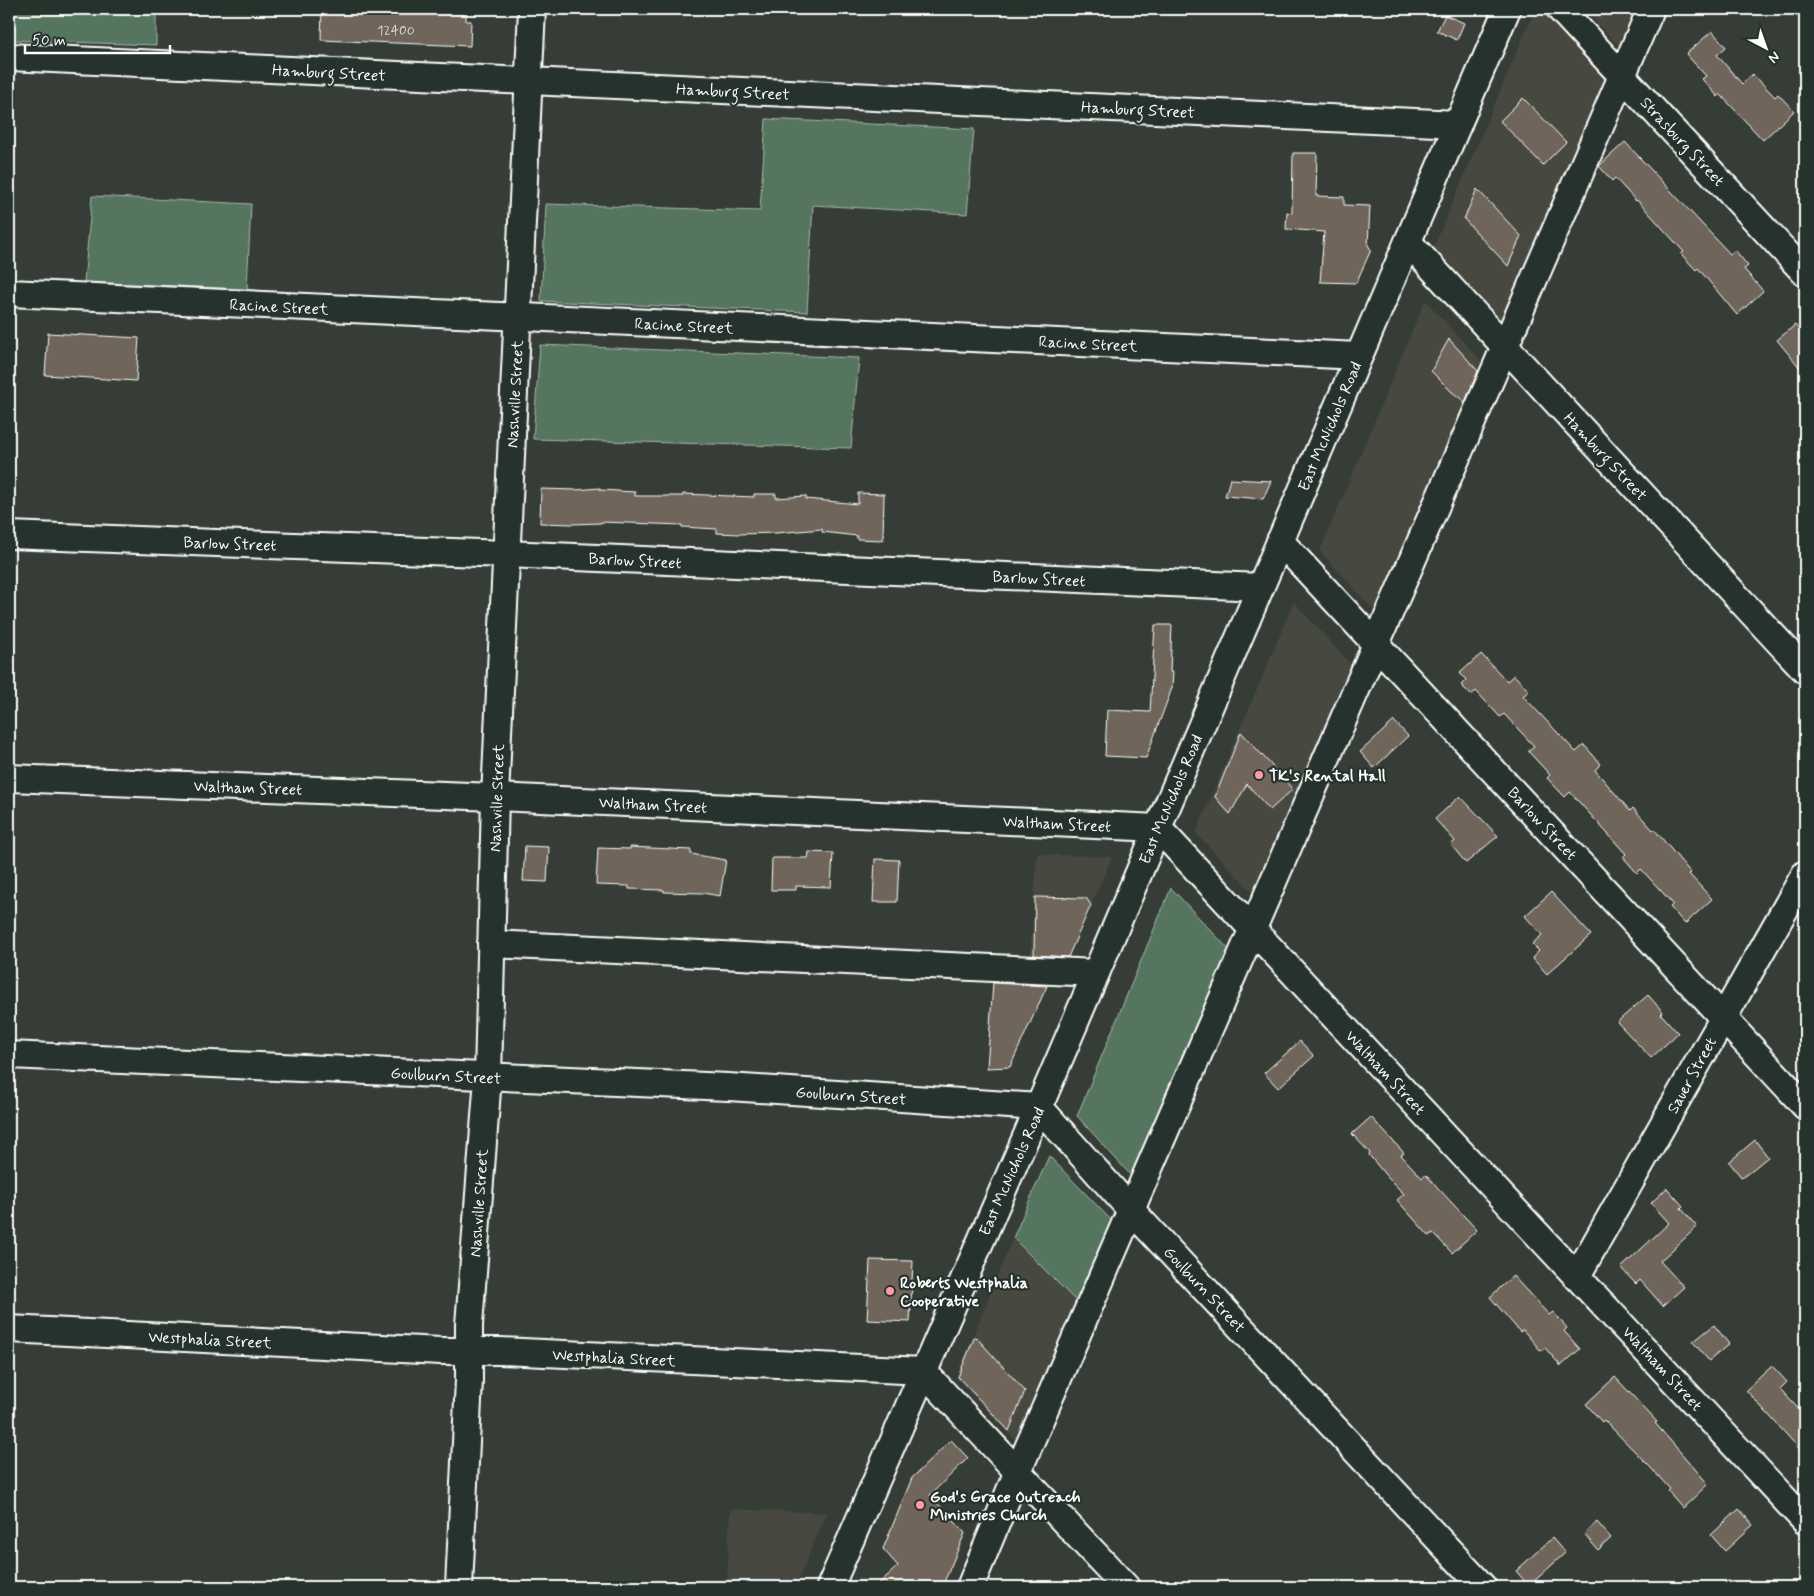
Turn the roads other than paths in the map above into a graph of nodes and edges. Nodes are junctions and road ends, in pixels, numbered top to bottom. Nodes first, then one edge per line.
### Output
1 (532, 9) edge
2 (1507, 9) edge
3 (1651, 9) edge
4 (1569, 12) edge
5 (9, 57) edge
6 (1622, 75) junction
7 (528, 81) junction
8 (1458, 124) junction
9 (1408, 242) junction
10 (1805, 272) edge
11 (9, 293) edge
12 (518, 317) junction
13 (1505, 346) junction
14 (1359, 356) junction
15 (9, 535) edge
16 (1280, 541) junction
17 (506, 554) junction
18 (1260, 587) junction
19 (1376, 643) junction
20 (1805, 670) edge
21 (9, 778) edge
22 (495, 797) junction
23 (1158, 828) junction
24 (1805, 874) edge
25 (1253, 929) junction
26 (491, 944) junction
27 (1096, 973) junction
28 (1723, 1018) junction
29 (9, 1055) edge
30 (488, 1077) junction
31 (1805, 1106) edge
32 (1039, 1107) junction
33 (1132, 1210) junction
34 (1577, 1276) junction
35 (9, 1329) edge
36 (469, 1351) junction
37 (923, 1371) junction
38 (1018, 1470) junction
39 (1805, 1521) edge
40 (459, 1587) edge
41 (830, 1587) edge
42 (970, 1587) edge
43 (1126, 1587) edge
44 (1483, 1587) edge

1 - 7 street, Nashville Street
2 - 8 street, East McNichols Road
3 - 6 street
4 - 6 street, Strasburg Street
5 - 7 street, Hamburg Street
6 - 10 street, Strasburg Street
6 - 13 street
7 - 8 street, Hamburg Street
7 - 12 street, Nashville Street
8 - 9 street, East McNichols Road
9 - 13 street, Hamburg Street
9 - 14 street, East McNichols Road
11 - 12 street, Racine Street
12 - 14 street, Racine Street
12 - 17 street, Nashville Street
13 - 19 street
13 - 20 street, Hamburg Street
14 - 16 street, East McNichols Road
15 - 17 street, Barlow Street
16 - 18 street, East McNichols Road
16 - 19 street, Barlow Street
17 - 18 street, Barlow Street
17 - 22 street, Nashville Street
18 - 23 street, East McNichols Road
19 - 25 street
19 - 28 street, Barlow Street
21 - 22 street, Waltham Street
22 - 23 street, Waltham Street
22 - 26 street, Nashville Street
23 - 25 street, Waltham Street
23 - 27 street, East McNichols Road
24 - 28 street, Sauer Street
25 - 33 street
25 - 34 street, Waltham Street
26 - 27 street
26 - 30 street, Nashville Street
27 - 32 street, East McNichols Road
28 - 31 street, Barlow Street
28 - 34 street, Sauer Street
29 - 30 street, Goulburn Street
30 - 32 street, Goulburn Street
30 - 36 street, Nashville Street
32 - 33 street, Goulburn Street
32 - 37 street, East McNichols Road
33 - 38 street
33 - 44 street, Goulburn Street
34 - 39 street, Waltham Street
35 - 36 street, Westphalia Street
36 - 37 street, Westphalia Street
36 - 40 street, Nashville Street
37 - 38 street
37 - 41 street, East McNichols Road
38 - 42 street
38 - 43 street

